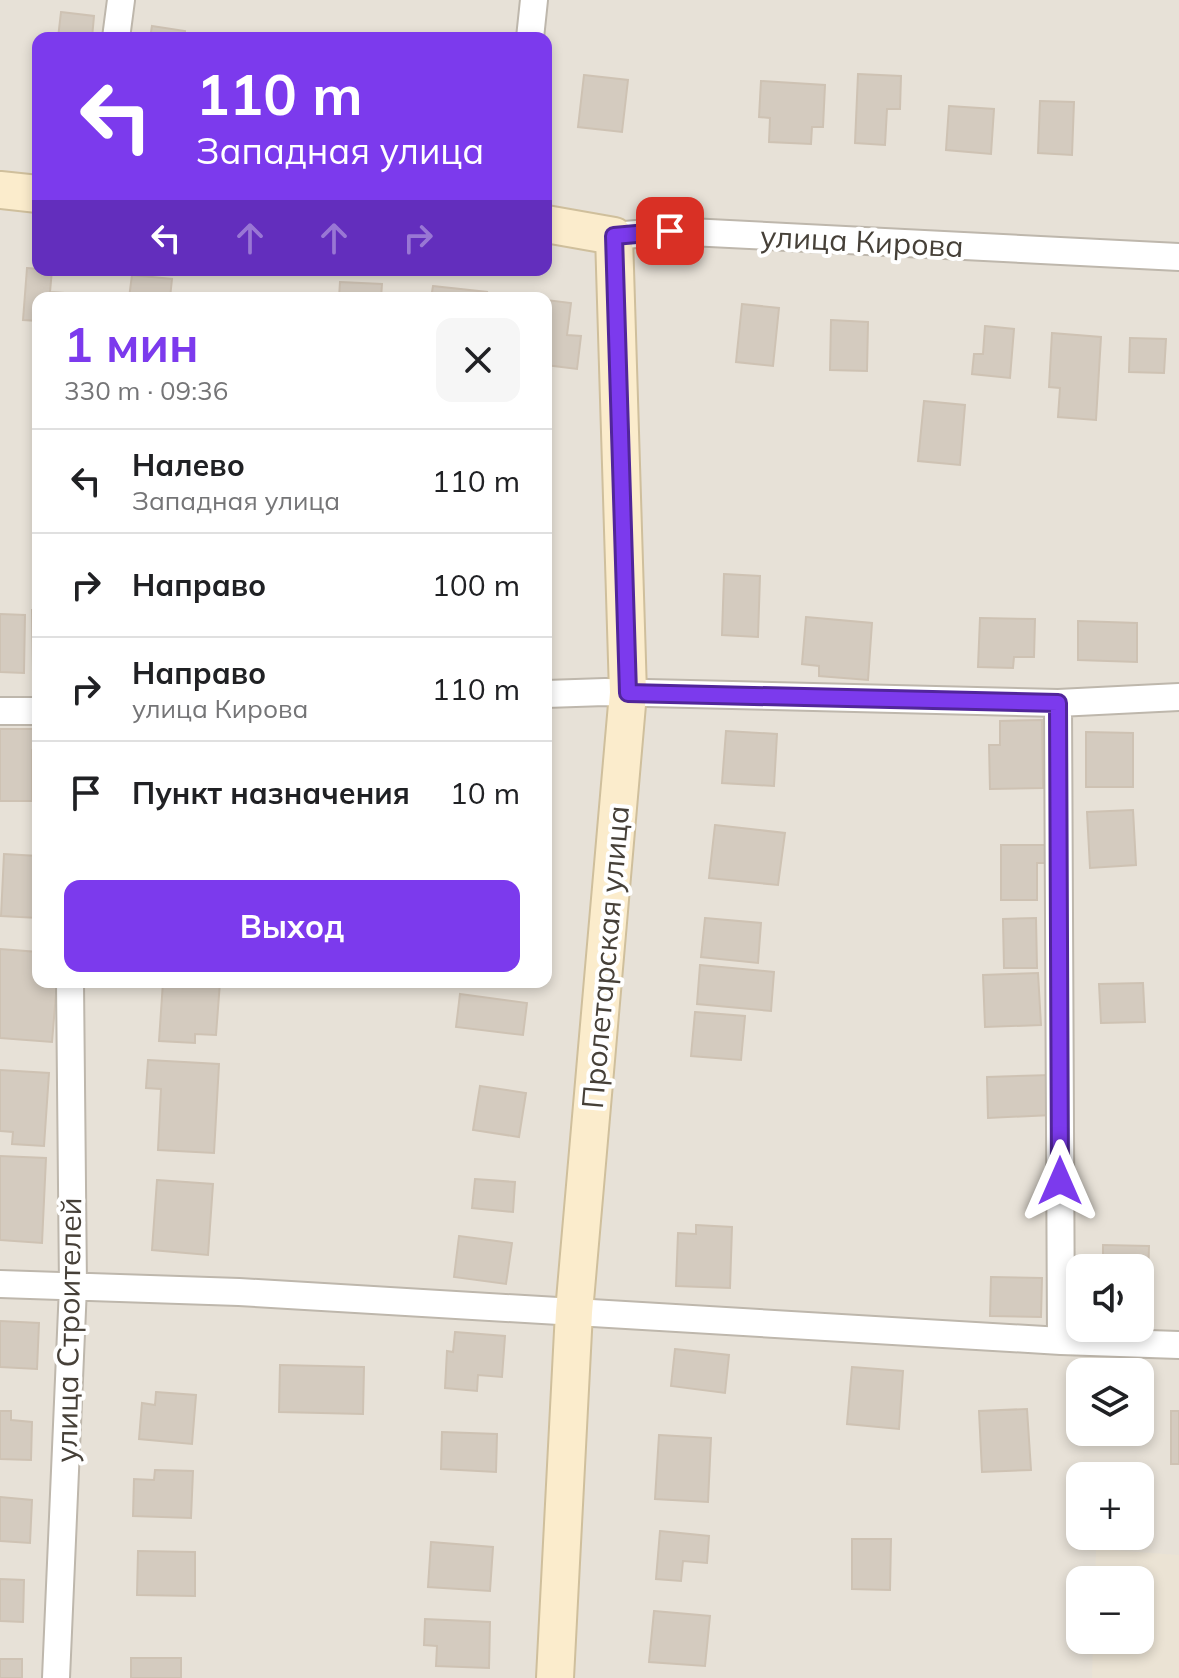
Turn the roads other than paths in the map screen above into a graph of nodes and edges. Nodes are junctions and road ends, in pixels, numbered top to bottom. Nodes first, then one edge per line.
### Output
1 (121, 0) edge
2 (534, 0) edge
3 (117, 32) edge
4 (531, 32) edge
5 (0, 190) edge
6 (32, 193) edge
7 (552, 225) edge
8 (614, 236) junction
9 (1179, 257) edge
10 (628, 693) junction
11 (552, 694) edge
12 (1179, 697) edge
13 (1058, 703) junction
14 (0, 711) edge
15 (32, 711) edge
16 (70, 988) edge
17 (0, 1284) edge
18 (73, 1287) junction
19 (574, 1312) junction
20 (1061, 1341) junction
21 (1179, 1345) edge
22 (56, 1678) edge
23 (555, 1678) edge

1 - 3 street
2 - 4 street
5 - 6 street
7 - 8 street, улица Кирова
8 - 9 street, улица Кирова
8 - 10 street, Пролетарская улица
10 - 11 street
10 - 13 street
10 - 19 street, Пролетарская улица
12 - 13 street
13 - 20 street
14 - 15 street
16 - 18 street, улица Строителей
17 - 18 street
18 - 19 street
18 - 22 street, улица Строителей
19 - 20 street
19 - 23 street, Пролетарская улица
20 - 21 street

